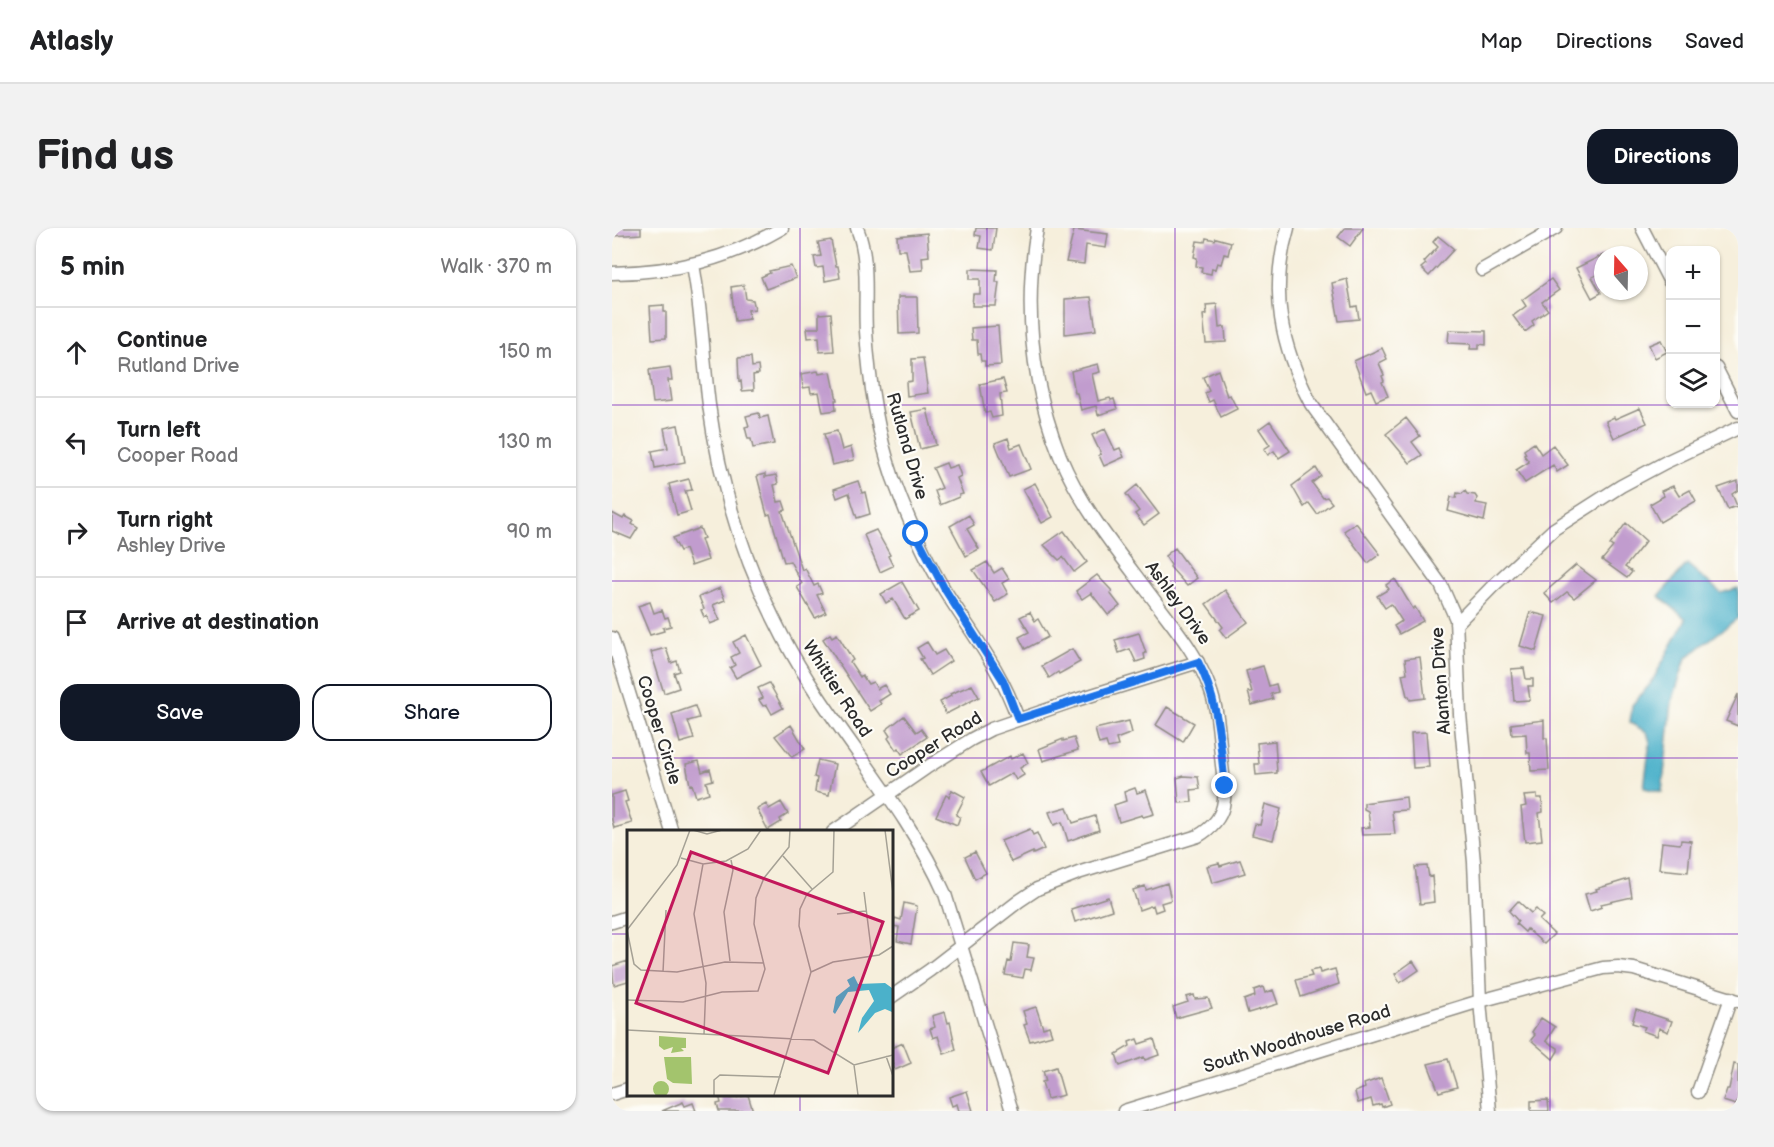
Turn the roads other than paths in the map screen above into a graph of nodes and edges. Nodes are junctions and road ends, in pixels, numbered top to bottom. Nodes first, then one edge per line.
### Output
1 (782, 228) edge
2 (857, 228) edge
3 (1037, 228) edge
4 (1288, 228) edge
5 (1556, 228) edge
6 (1642, 228) edge
7 (693, 266) junction
8 (1482, 270) dead end
9 (612, 273) edge
10 (1666, 273) edge
11 (1720, 376) edge
12 (1738, 411) edge
13 (1738, 428) edge
14 (1456, 624) junction
15 (612, 638) edge
16 (1198, 662) junction
17 (1018, 719) junction
18 (886, 795) junction
19 (671, 830) edge
20 (836, 830) edge
21 (627, 917) edge
22 (612, 922) edge
23 (961, 945) junction
24 (892, 996) edge
25 (1734, 1000) edge
26 (1480, 1001) junction
27 (627, 1089) edge
28 (1698, 1092) dead end
29 (612, 1094) edge
30 (1012, 1111) edge
31 (1124, 1111) edge
32 (1490, 1111) edge

1 - 7 street
2 - 17 street, Rutland Drive
3 - 16 street, Ashley Drive
4 - 14 street, Alanton Drive
5 - 8 street
6 - 10 street
7 - 9 street
7 - 18 street, Whittier Road
11 - 12 street
13 - 14 street
14 - 26 street, Alanton Drive
15 - 19 street, Cooper Circle
16 - 17 street, Cooper Road
16 - 23 street, Ashley Drive
17 - 18 street, Cooper Road
18 - 20 street, Cooper Road
18 - 23 street, Whittier Road
21 - 22 street
23 - 24 street, Ashley Drive
23 - 30 street, Whittier Road
25 - 26 street, South Woodhouse Road
25 - 28 street
26 - 31 street, South Woodhouse Road
26 - 32 street, Alanton Drive
27 - 29 street

